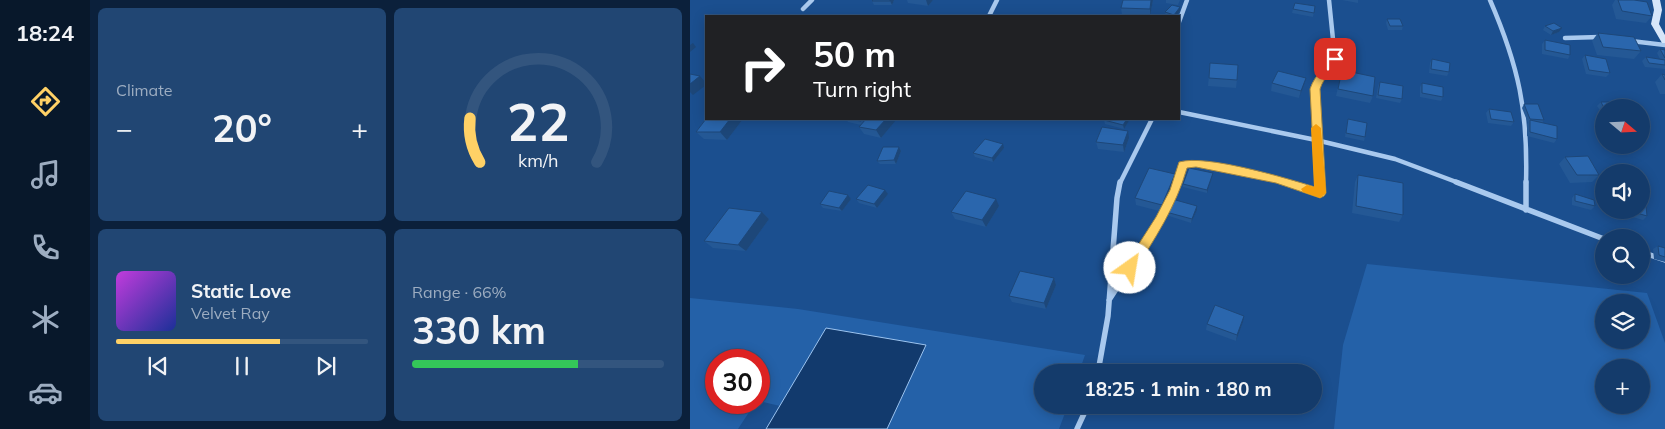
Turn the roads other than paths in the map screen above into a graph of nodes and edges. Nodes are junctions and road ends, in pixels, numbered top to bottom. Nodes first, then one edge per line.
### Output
1 (812, 0) edge
2 (997, 0) edge
3 (1187, 0) edge
4 (1329, 0) edge
5 (1490, 0) edge
6 (1656, 0) edge
7 (803, 8) dead end
8 (990, 15) edge
9 (1180, 19) edge
10 (1605, 37) edge
11 (1565, 38) dead end
12 (1622, 40) edge
13 (1665, 41) edge
14 (1665, 45) edge
15 (1180, 112) edge
16 (1152, 120) edge
17 (1316, 140) junction
18 (1526, 210) junction
19 (1595, 236) edge
20 (1650, 255) edge
21 (1665, 260) edge
22 (1109, 300) junction
23 (1100, 364) edge
24 (1084, 414) edge
25 (1077, 429) edge

1 - 7 street
2 - 8 street
3 - 9 street
4 - 17 street
5 - 18 street
6 - 13 street
10 - 11 street
12 - 14 street
15 - 17 street
16 - 22 street
17 - 18 street
17 - 22 street
18 - 19 street
20 - 21 street
22 - 23 street
24 - 25 street

